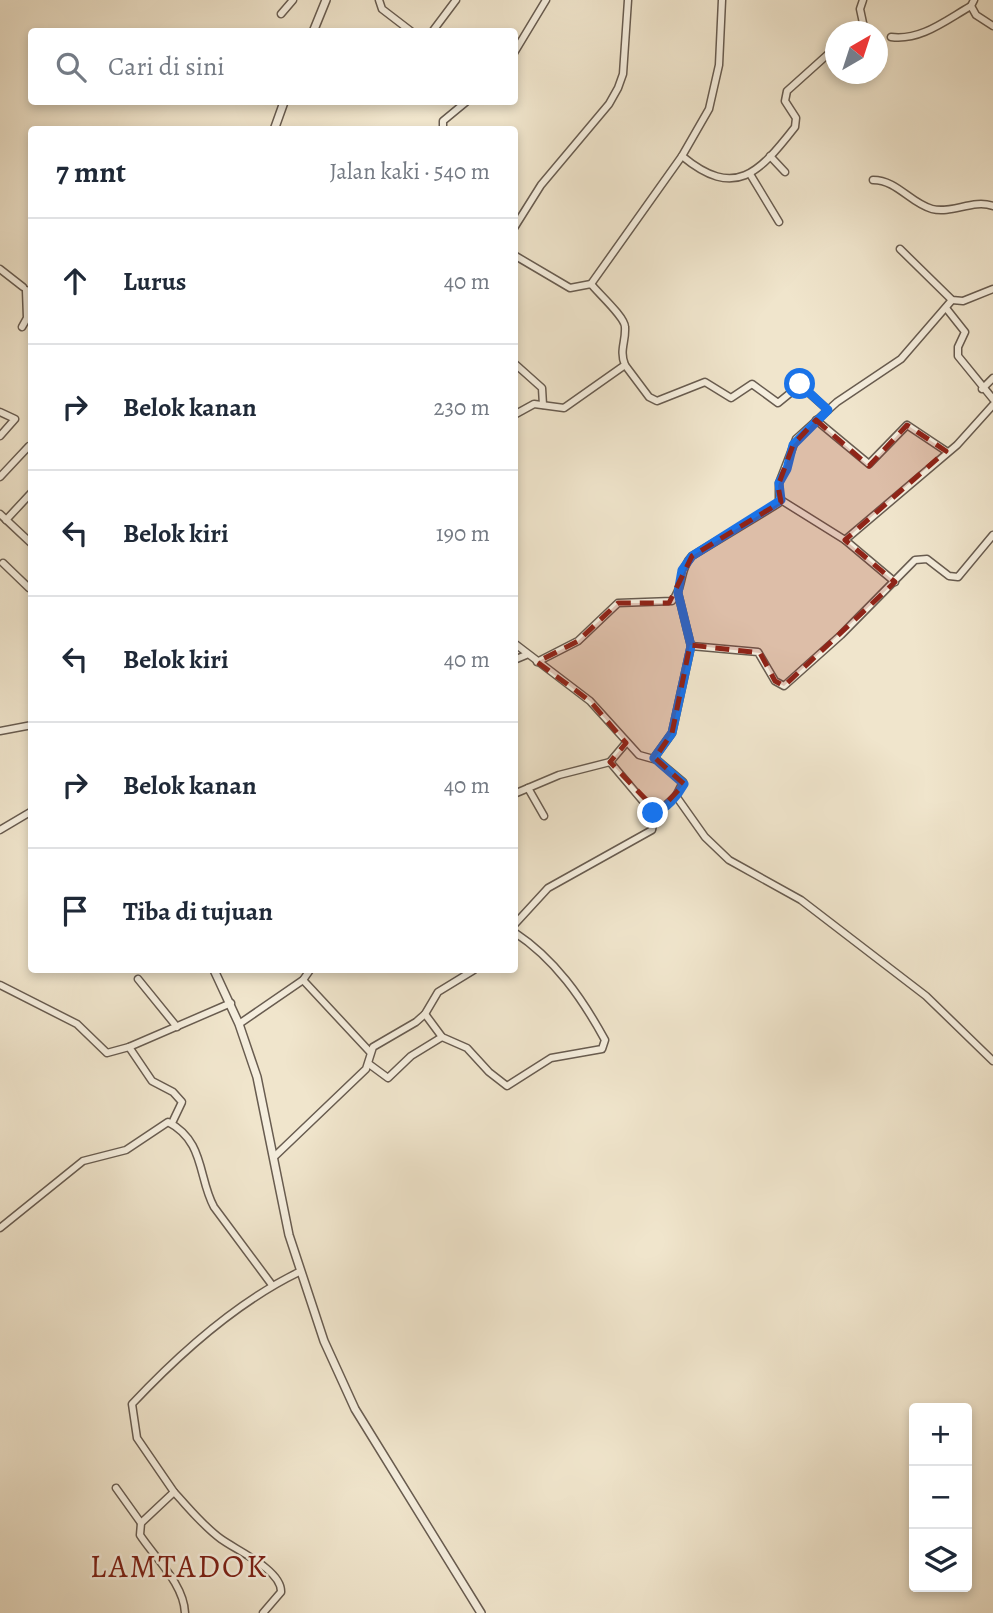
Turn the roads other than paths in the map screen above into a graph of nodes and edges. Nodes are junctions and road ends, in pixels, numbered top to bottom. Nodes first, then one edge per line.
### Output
1 (293, 0) edge
2 (379, 0) edge
3 (456, 0) edge
4 (546, 0) edge
5 (628, 0) edge
6 (722, 0) edge
7 (863, 0) edge
8 (324, 1) edge
9 (973, 3) edge
10 (281, 14) dead end
11 (863, 21) edge
12 (993, 26) edge
13 (314, 28) edge
14 (407, 28) edge
15 (435, 28) edge
16 (891, 37) dead end
17 (518, 46) edge
18 (825, 56) edge
19 (283, 105) edge
20 (456, 105) edge
21 (275, 126) edge
22 (443, 126) edge
23 (682, 156) junction
24 (770, 156) junction
25 (785, 172) dead end
26 (750, 174) junction
27 (873, 180) dead end
28 (993, 206) edge
29 (518, 222) edge
30 (779, 222) dead end
31 (900, 249) dead end
32 (518, 257) edge
33 (0, 270) edge
34 (591, 284) junction
35 (23, 288) dead end
36 (993, 289) edge
37 (28, 292) edge
38 (952, 300) junction
39 (946, 308) junction
40 (22, 327) dead end
41 (625, 365) junction
42 (518, 367) edge
43 (993, 378) edge
44 (982, 389) junction
45 (993, 399) edge
46 (543, 405) junction
47 (993, 405) edge
48 (828, 410) junction
49 (0, 412) edge
50 (518, 413) edge
51 (816, 420) junction
52 (0, 436) edge
53 (28, 447) edge
54 (946, 451) junction
55 (0, 477) edge
56 (28, 496) edge
57 (781, 500) junction
58 (0, 514) edge
59 (6, 520) junction
60 (993, 535) edge
61 (28, 540) edge
62 (845, 540) junction
63 (3, 563) dead end
64 (895, 582) junction
65 (28, 587) edge
66 (678, 593) junction
67 (691, 646) junction
68 (518, 647) edge
69 (526, 655) junction
70 (518, 658) edge
71 (537, 662) junction
72 (28, 726) edge
73 (0, 731) edge
74 (626, 743) junction
75 (654, 758) junction
76 (610, 762) junction
77 (528, 788) junction
78 (518, 792) edge
79 (676, 796) junction
80 (28, 813) edge
81 (655, 813) junction
82 (544, 816) dead end
83 (0, 830) edge
84 (518, 914) edge
85 (518, 935) edge
86 (215, 973) edge
87 (308, 973) edge
88 (469, 973) edge
89 (138, 979) dead end
90 (303, 980) junction
91 (0, 985) edge
92 (230, 1003) junction
93 (425, 1014) junction
94 (239, 1024) junction
95 (177, 1027) junction
96 (442, 1037) junction
97 (129, 1047) junction
98 (370, 1052) junction
99 (993, 1061) edge
100 (369, 1064) junction
101 (172, 1124) junction
102 (275, 1156) junction
103 (0, 1228) edge
104 (299, 1272) junction
105 (272, 1285) junction
106 (116, 1488) dead end
107 (174, 1492) junction
108 (141, 1523) junction
109 (185, 1613) edge
110 (263, 1613) edge
111 (481, 1613) edge

1 - 10 street
2 - 14 street
3 - 15 street
4 - 17 street
5 - 29 street
6 - 23 street
7 - 11 street
8 - 13 street
9 - 12 street
9 - 16 street
18 - 24 street
19 - 21 street
20 - 22 street
23 - 26 street
23 - 34 street
24 - 25 street
24 - 26 street
26 - 30 street
27 - 28 street
31 - 38 street
32 - 34 street
33 - 35 street
34 - 41 street
36 - 38 street
37 - 40 street
38 - 39 street
39 - 44 street
39 - 48 street
41 - 46 street
41 - 48 street
42 - 46 street
43 - 44 street
44 - 45 street
46 - 50 street
47 - 54 street
48 - 51 street
49 - 52 street
51 - 54 street
51 - 57 street
53 - 55 street
54 - 62 street
56 - 59 street
57 - 62 street
57 - 66 street
58 - 59 street
59 - 61 street
60 - 64 street
62 - 64 street
63 - 65 street
64 - 67 street
66 - 67 street
66 - 71 street
67 - 75 street
68 - 69 street
69 - 70 street
69 - 71 street
71 - 74 street
72 - 73 street
74 - 75 street
74 - 76 street
75 - 79 street
76 - 77 street
76 - 81 street
77 - 78 street
77 - 82 street
79 - 81 street
79 - 99 street
80 - 83 street
81 - 84 street
85 - 96 street
86 - 92 street
87 - 90 street
88 - 93 street
89 - 95 street
90 - 94 street
90 - 98 street
91 - 97 street
92 - 94 street
92 - 95 street
93 - 96 street
93 - 98 street
94 - 102 street
95 - 97 street
96 - 100 street
97 - 101 street
98 - 100 street
100 - 102 street
101 - 103 street
101 - 105 street
102 - 104 street
104 - 105 street
104 - 111 street
105 - 107 street
106 - 108 street
107 - 108 street
107 - 110 street
108 - 109 street

